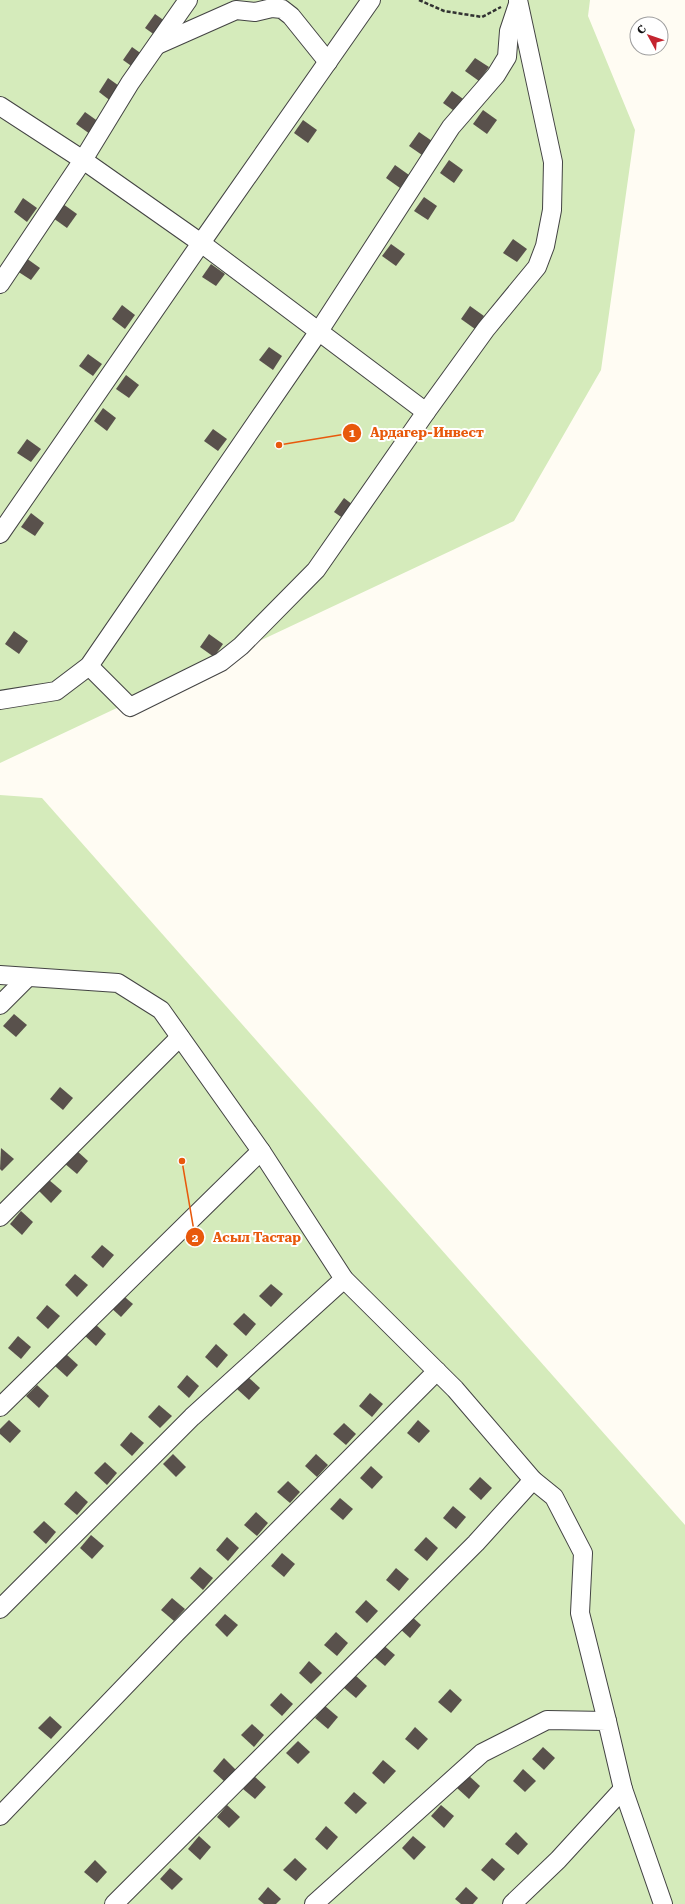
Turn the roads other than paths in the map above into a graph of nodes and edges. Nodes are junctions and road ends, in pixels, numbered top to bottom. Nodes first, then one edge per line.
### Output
1 (188, 0) edge
2 (371, 0) edge
3 (513, 3) edge
4 (157, 46) junction
5 (328, 62) junction
6 (0, 106) edge
7 (83, 160) junction
8 (201, 243) junction
9 (0, 284) edge
10 (319, 331) junction
11 (426, 412) junction
12 (0, 534) edge
13 (89, 666) junction
14 (0, 700) edge
15 (0, 975) edge
16 (28, 977) junction
17 (0, 1006) edge
18 (180, 1037) junction
19 (261, 1150) junction
20 (0, 1217) edge
21 (344, 1279) junction
22 (437, 1371) junction
23 (0, 1407) edge
24 (533, 1480) junction
25 (0, 1609) edge
26 (607, 1721) junction
27 (623, 1789) junction
28 (0, 1816) edge
29 (114, 1904) edge
30 (314, 1904) edge
31 (512, 1904) edge
32 (663, 1904) edge

1 - 4 street
2 - 5 street
3 - 10 street
3 - 11 street
4 - 5 street
4 - 7 street
5 - 8 street
6 - 7 street
7 - 8 street
7 - 9 street
8 - 10 street
8 - 12 street
10 - 11 street
10 - 13 street
11 - 13 street
13 - 14 street
15 - 16 street
16 - 17 street
16 - 18 street
18 - 19 street
18 - 20 street
19 - 21 street
19 - 23 street
21 - 22 street
21 - 25 street
22 - 24 street
22 - 28 street
24 - 26 street
24 - 29 street
26 - 27 street
26 - 30 street
27 - 31 street
27 - 32 street

